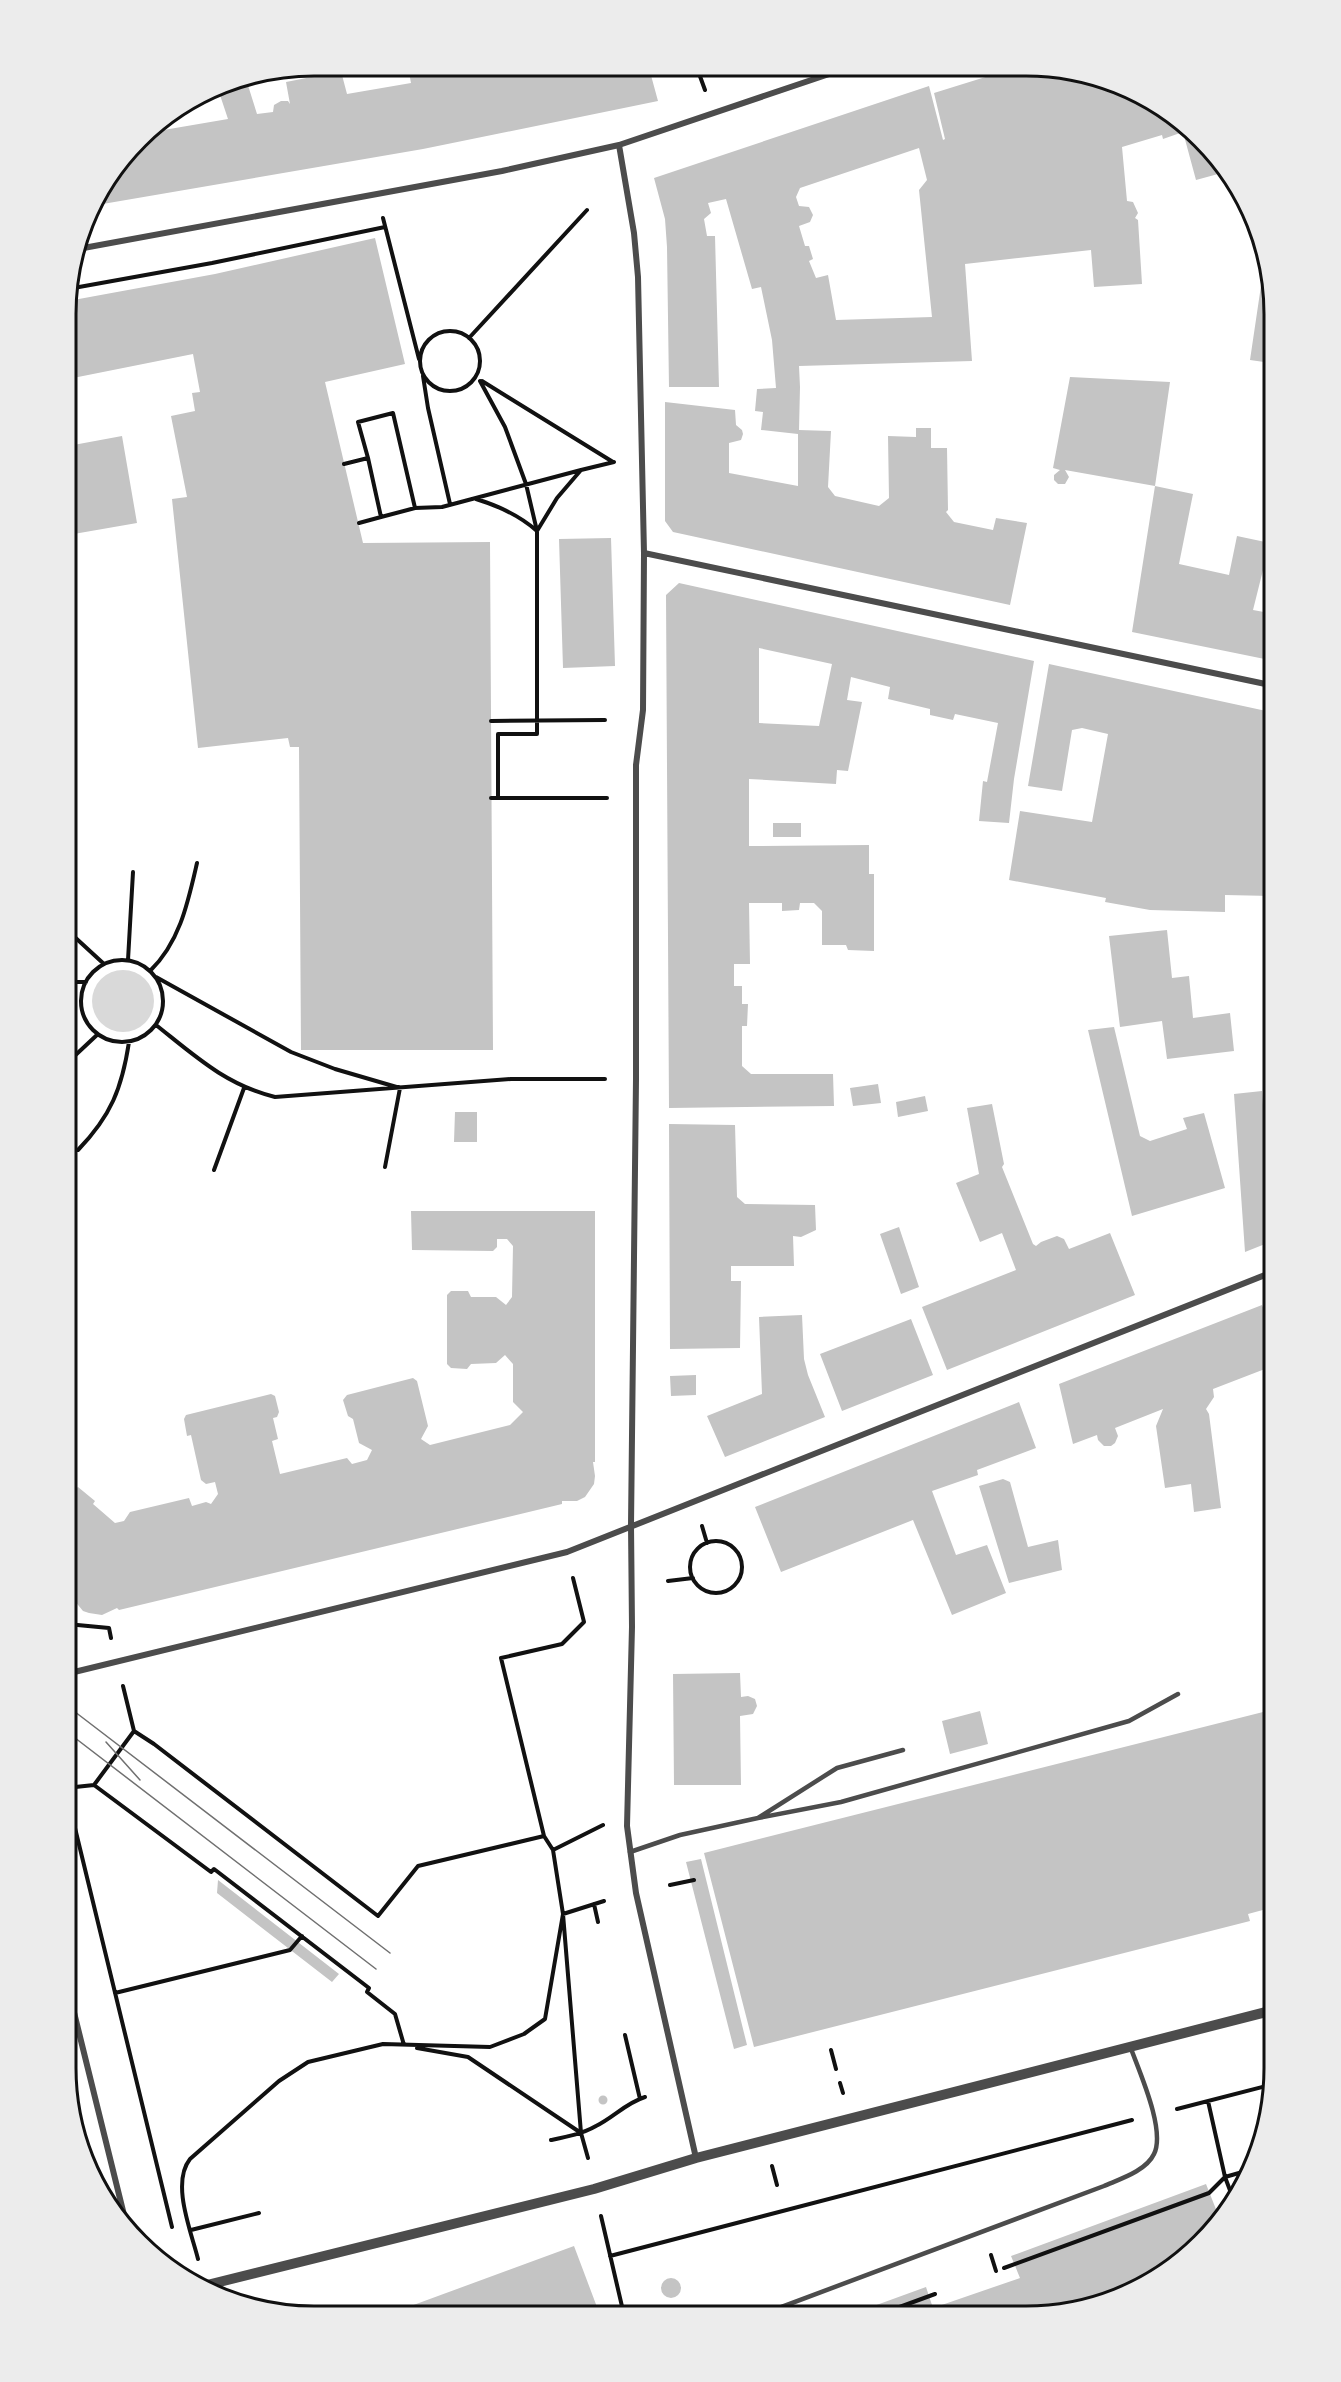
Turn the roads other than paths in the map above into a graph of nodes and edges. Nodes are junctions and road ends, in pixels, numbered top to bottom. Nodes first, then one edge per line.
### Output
1 (824, 76) edge
2 (619, 145) junction
3 (86, 247) edge
4 (644, 553) junction
5 (1264, 684) edge
6 (1264, 1275) edge
7 (631, 1525) junction
8 (76, 1672) edge
9 (1178, 1694) dead end
10 (903, 1750) dead end
11 (758, 1818) junction
12 (630, 1852) junction
13 (1264, 2012) edge
14 (76, 2020) edge
15 (1130, 2046) junction
16 (696, 2158) junction
17 (122, 2207) edge
18 (214, 2283) edge
19 (785, 2306) edge

1 - 2 street
2 - 3 street
2 - 4 street
4 - 5 street
4 - 7 street
6 - 7 street
7 - 8 street
7 - 12 street
9 - 11 lane
10 - 11 lane
11 - 12 lane
12 - 16 street
13 - 15 street
14 - 17 street
15 - 16 street
15 - 19 lane
16 - 18 street

